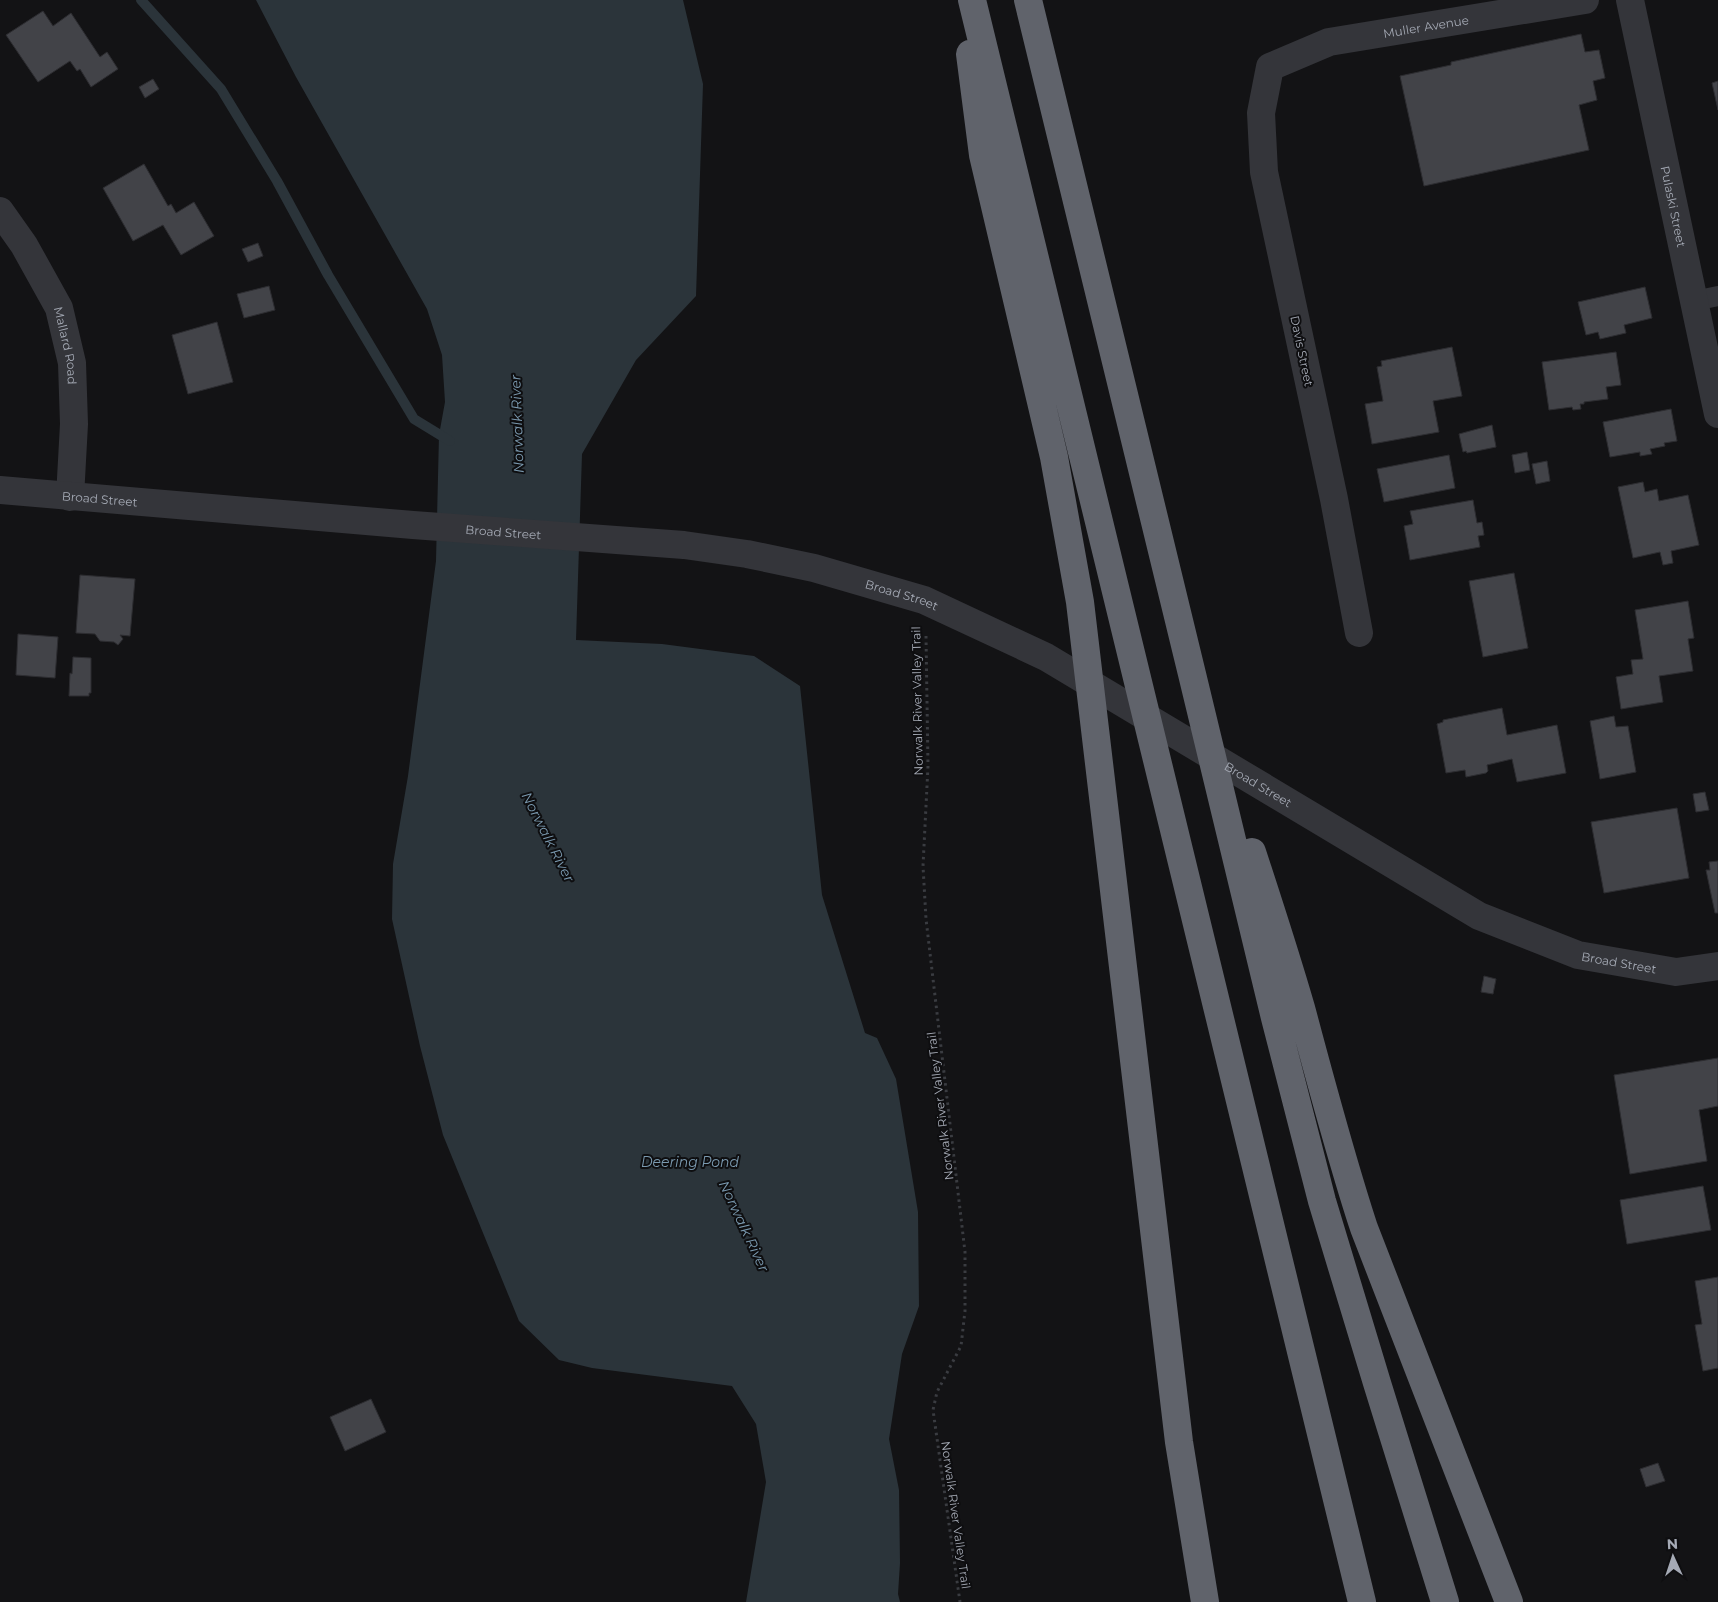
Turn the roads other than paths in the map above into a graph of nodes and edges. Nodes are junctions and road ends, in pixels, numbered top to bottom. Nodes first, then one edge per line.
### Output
1 (964, 0) edge
2 (972, 0) edge
3 (1028, 0) edge
4 (1630, 0) edge
5 (1577, 1) edge
6 (1270, 67) joint
7 (0, 211) edge
8 (1706, 299) edge
9 (1718, 414) edge
10 (0, 490) edge
11 (70, 497) junction
12 (1359, 633) dead end
13 (1245, 857) junction
14 (1718, 966) edge
15 (1205, 1602) edge
16 (1362, 1602) edge
17 (1446, 1602) edge
18 (1510, 1602) edge

1 - 15 highway
2 - 16 highway
3 - 13 highway
4 - 8 street, Pulaski Street
5 - 6 street, Muller Avenue
6 - 12 street, Davis Street
7 - 11 street, Mallard Road
8 - 9 street, Pulaski Street
10 - 11 street, Broad Street
11 - 14 street, Broad Street
13 - 17 highway
13 - 18 highway

